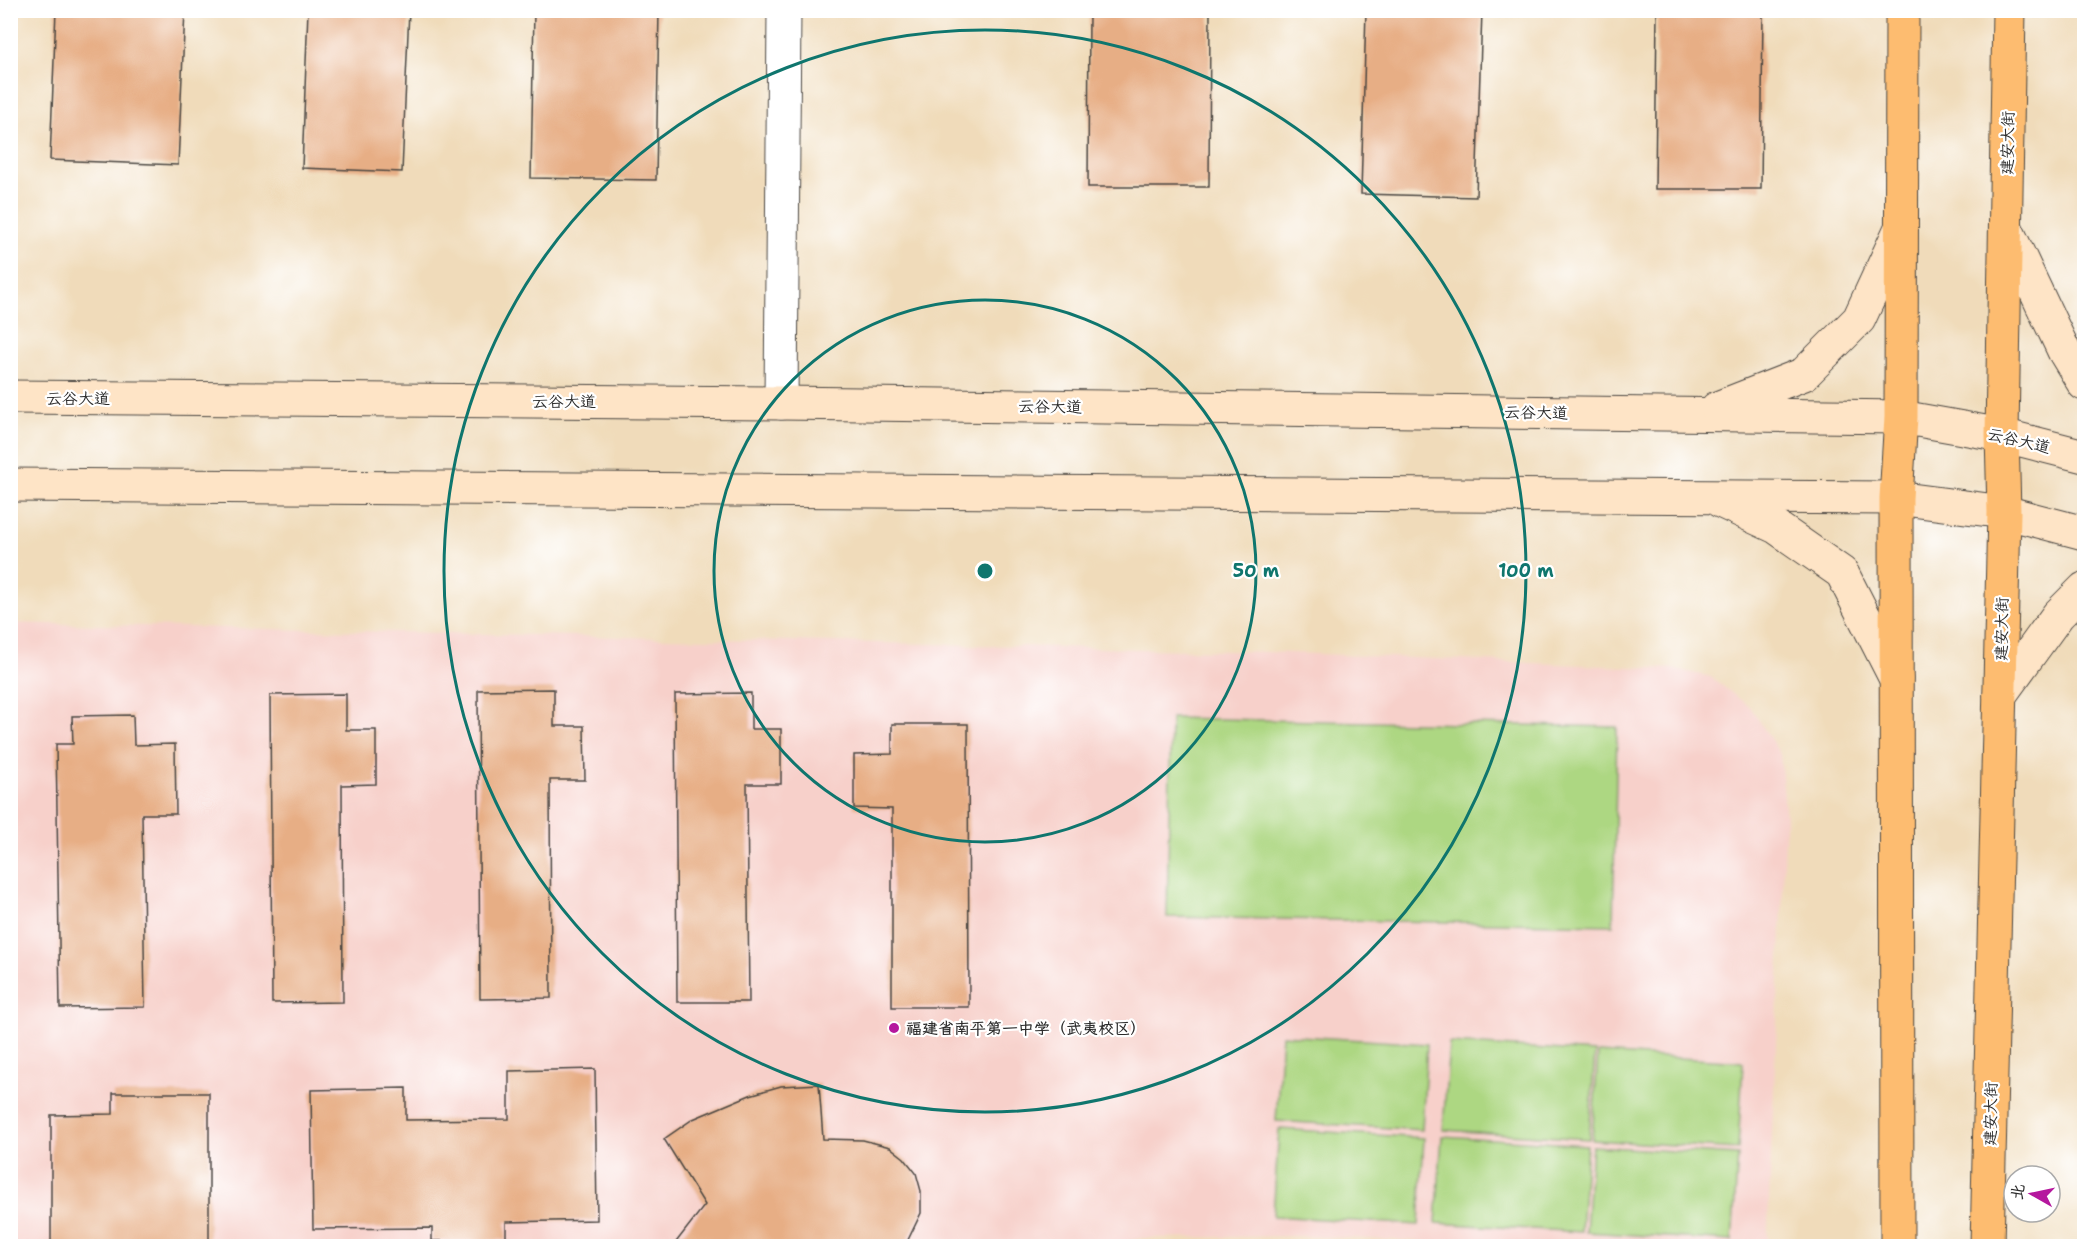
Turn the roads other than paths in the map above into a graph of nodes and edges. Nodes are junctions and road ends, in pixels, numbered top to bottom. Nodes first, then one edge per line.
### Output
1 (784, 10) edge
2 (1902, 10) edge
3 (2009, 10) edge
4 (1901, 228) junction
5 (2006, 228) junction
6 (2085, 384) edge
7 (10, 397) edge
8 (781, 403) junction
9 (1700, 414) junction
10 (1901, 417) junction
11 (2002, 435) junction
12 (2085, 456) edge
13 (10, 485) edge
14 (1711, 497) junction
15 (1896, 498) junction
16 (2004, 512) junction
17 (2085, 533) edge
18 (2085, 590) edge
19 (1896, 679) junction
20 (2000, 695) junction
21 (1897, 1246) edge
22 (1987, 1246) edge

1 - 8 street
2 - 4 main road
3 - 5 main road, 建安大街
4 - 9 main road
4 - 10 main road
5 - 6 main road
5 - 11 main road, 建安大街
7 - 8 main road, 云谷大道
8 - 9 main road, 云谷大道
9 - 10 main road, 云谷大道
10 - 11 main road, 云谷大道
10 - 15 main road
11 - 12 main road, 云谷大道
11 - 16 main road, 建安大街
13 - 14 main road
14 - 15 main road
14 - 19 main road
15 - 16 main road
15 - 19 main road
16 - 17 main road
16 - 20 main road, 建安大街
18 - 20 main road
19 - 21 main road
20 - 22 main road, 建安大街

